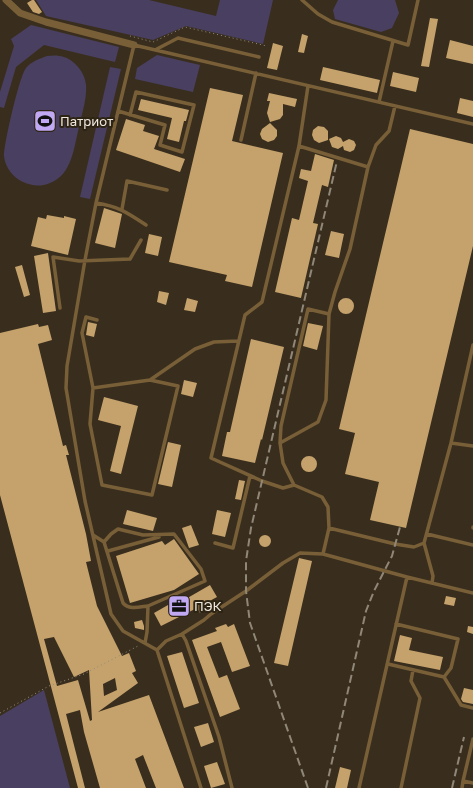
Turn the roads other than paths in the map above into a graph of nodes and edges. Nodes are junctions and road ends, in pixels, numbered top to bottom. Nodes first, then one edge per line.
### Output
1 (6, 0) edge
2 (302, 0) edge
3 (418, 0) edge
4 (393, 41) junction
5 (134, 45) junction
6 (155, 50) junction
7 (259, 57) dead end
8 (256, 73) junction
9 (308, 86) junction
10 (379, 102) junction
11 (395, 106) junction
12 (118, 111) junction
13 (130, 115) junction
14 (473, 124) edge
15 (241, 140) dead end
16 (298, 146) junction
17 (368, 167) junction
18 (167, 190) dead end
19 (96, 203) junction
20 (122, 210) junction
21 (146, 225) dead end
22 (140, 240) dead end
23 (85, 260) junction
24 (60, 308) dead end
25 (329, 314) junction
26 (97, 320) dead end
27 (238, 341) junction
28 (473, 345) edge
29 (150, 380) junction
30 (93, 388) junction
31 (280, 443) junction
32 (451, 443) junction
33 (473, 446) edge
34 (250, 476) junction
35 (294, 485) junction
36 (329, 528) junction
37 (427, 534) junction
38 (93, 535) junction
39 (159, 537) dead end
40 (104, 542) junction
41 (215, 543) dead end
42 (424, 543) junction
43 (473, 545) edge
44 (108, 551) junction
45 (322, 554) junction
46 (407, 577) junction
47 (432, 583) junction
48 (473, 593) edge
49 (148, 606) junction
50 (396, 624) junction
51 (182, 634) junction
52 (145, 644) junction
53 (157, 650) junction
54 (388, 664) junction
55 (413, 670) junction
56 (444, 677) junction
57 (473, 708) edge
58 (473, 739) edge
59 (463, 781) junction
60 (473, 783) edge
61 (201, 788) edge
62 (232, 788) edge
63 (359, 788) edge
64 (401, 788) edge
65 (462, 788) edge

1 - 5 street
2 - 4 lane
3 - 4 lane
4 - 10 lane
5 - 6 lane
5 - 12 lane
6 - 7 lane
6 - 8 lane
8 - 9 lane
8 - 15 lane
9 - 10 lane
9 - 16 lane
10 - 11 lane
11 - 14 lane
11 - 17 lane
12 - 13 lane
12 - 19 lane
13 - 13 lane
16 - 17 lane
16 - 27 lane
17 - 25 lane
18 - 20 lane
19 - 20 lane
19 - 23 lane
20 - 21 lane
22 - 23 lane
23 - 24 lane
23 - 38 lane
25 - 31 lane
25 - 31 lane
26 - 30 lane
27 - 29 lane
27 - 34 lane
28 - 32 lane
29 - 30 lane
29 - 30 lane
31 - 35 lane
32 - 33 lane
32 - 37 lane
34 - 35 lane
34 - 41 lane
35 - 36 lane
36 - 42 lane
36 - 45 lane
37 - 42 lane
37 - 43 lane
38 - 40 lane
38 - 52 lane
39 - 44 lane
40 - 44 lane
40 - 49 lane
42 - 47 lane
44 - 49 lane
45 - 46 lane
45 - 51 lane
46 - 47 lane
46 - 50 lane
47 - 48 lane
49 - 52 lane
50 - 54 lane
50 - 56 lane
51 - 53 lane
51 - 62 lane
52 - 53 lane
53 - 61 lane
54 - 55 lane
54 - 63 lane
55 - 56 lane
55 - 64 lane
56 - 57 lane
58 - 59 lane
59 - 60 lane
59 - 65 lane

